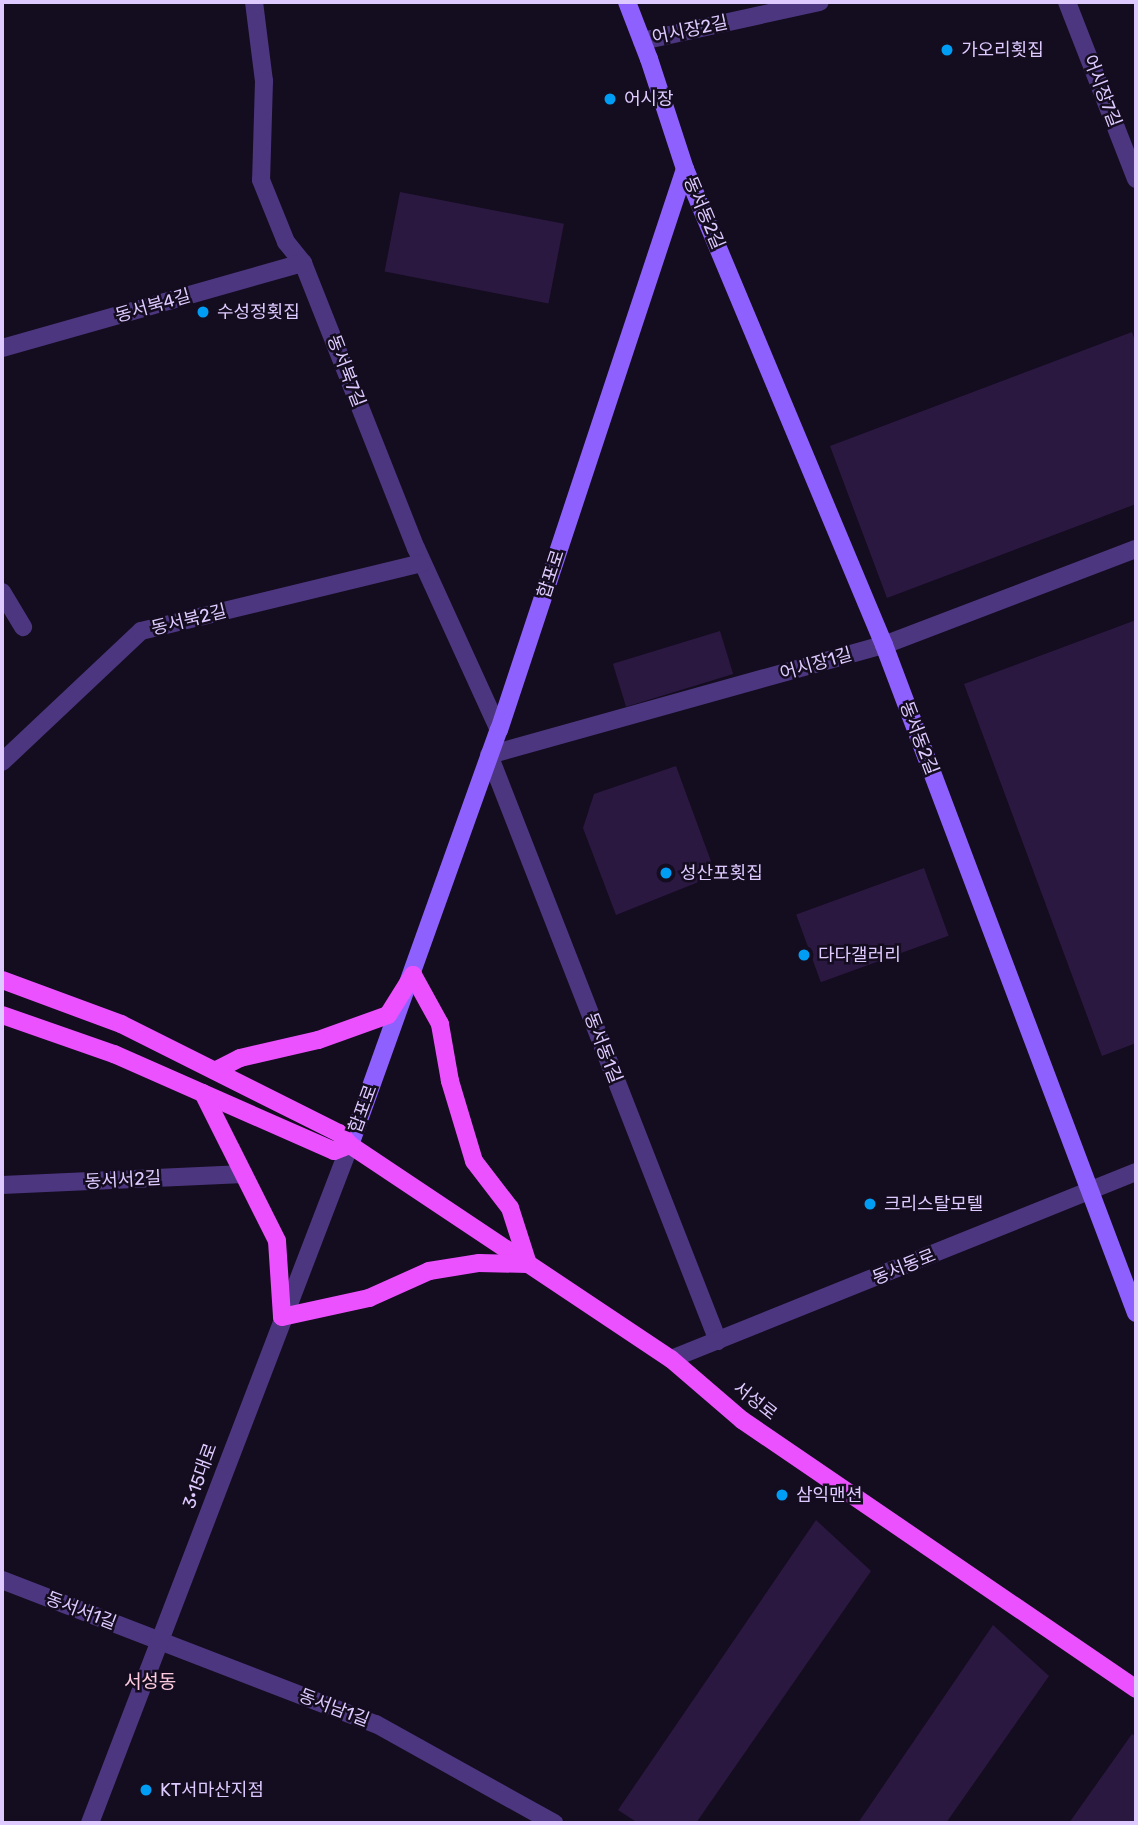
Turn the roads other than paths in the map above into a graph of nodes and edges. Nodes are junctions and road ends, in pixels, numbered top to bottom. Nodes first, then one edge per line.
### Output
1 (254, 2) edge
2 (626, 2) edge
3 (820, 2) edge
4 (1067, 2) edge
5 (642, 41) junction
6 (685, 169) junction
7 (1136, 179) edge
8 (303, 263) junction
9 (2, 348) edge
10 (1136, 549) edge
11 (422, 563) junction
12 (2, 592) edge
13 (23, 627) dead end
14 (884, 645) junction
15 (499, 730) junction
16 (489, 755) junction
17 (2, 762) edge
18 (413, 975) junction
19 (2, 980) edge
20 (2, 1015) edge
21 (215, 1071) junction
22 (203, 1093) junction
23 (350, 1145) junction
24 (1136, 1172) edge
25 (244, 1174) junction
26 (2, 1185) edge
27 (1092, 1192) junction
28 (528, 1264) junction
29 (1136, 1313) edge
30 (282, 1317) junction
31 (718, 1341) junction
32 (671, 1359) junction
33 (2, 1580) edge
34 (161, 1641) junction
35 (1136, 1689) edge
36 (90, 1823) edge
37 (554, 1823) edge

1 - 8 street, 동서북7길
2 - 5 main road
3 - 5 street, 어시장2길
4 - 7 street, 어시장7길
5 - 6 main road
6 - 14 main road, 동서동2길
6 - 15 main road, 합포로
8 - 9 street, 동서북4길
8 - 11 street, 동서북7길
10 - 14 street, 어시장1길
11 - 15 street, 동서북7길
11 - 17 street, 동서북2길
12 - 13 street
14 - 16 street, 어시장1길
14 - 27 main road, 동서동2길
15 - 16 main road, 합포로
16 - 18 main road, 합포로
16 - 31 street, 동서동1길
18 - 21 main road
18 - 23 main road, 합포로
18 - 28 main road
19 - 21 main road
20 - 22 main road
21 - 23 main road
22 - 23 main road
22 - 25 main road
23 - 28 main road, 서성로
23 - 30 street, 3·15대로
24 - 27 street, 동서동로
25 - 26 street, 동서서2길
25 - 30 main road
27 - 29 main road, 동서동2길
27 - 31 street, 동서동로
28 - 30 main road
28 - 32 main road, 서성로
30 - 34 street, 3·15대로
31 - 32 street, 동서동로
32 - 35 main road, 서성로
33 - 34 street, 동서서1길
34 - 36 street, 3·15대로
34 - 37 street, 동서남1길

